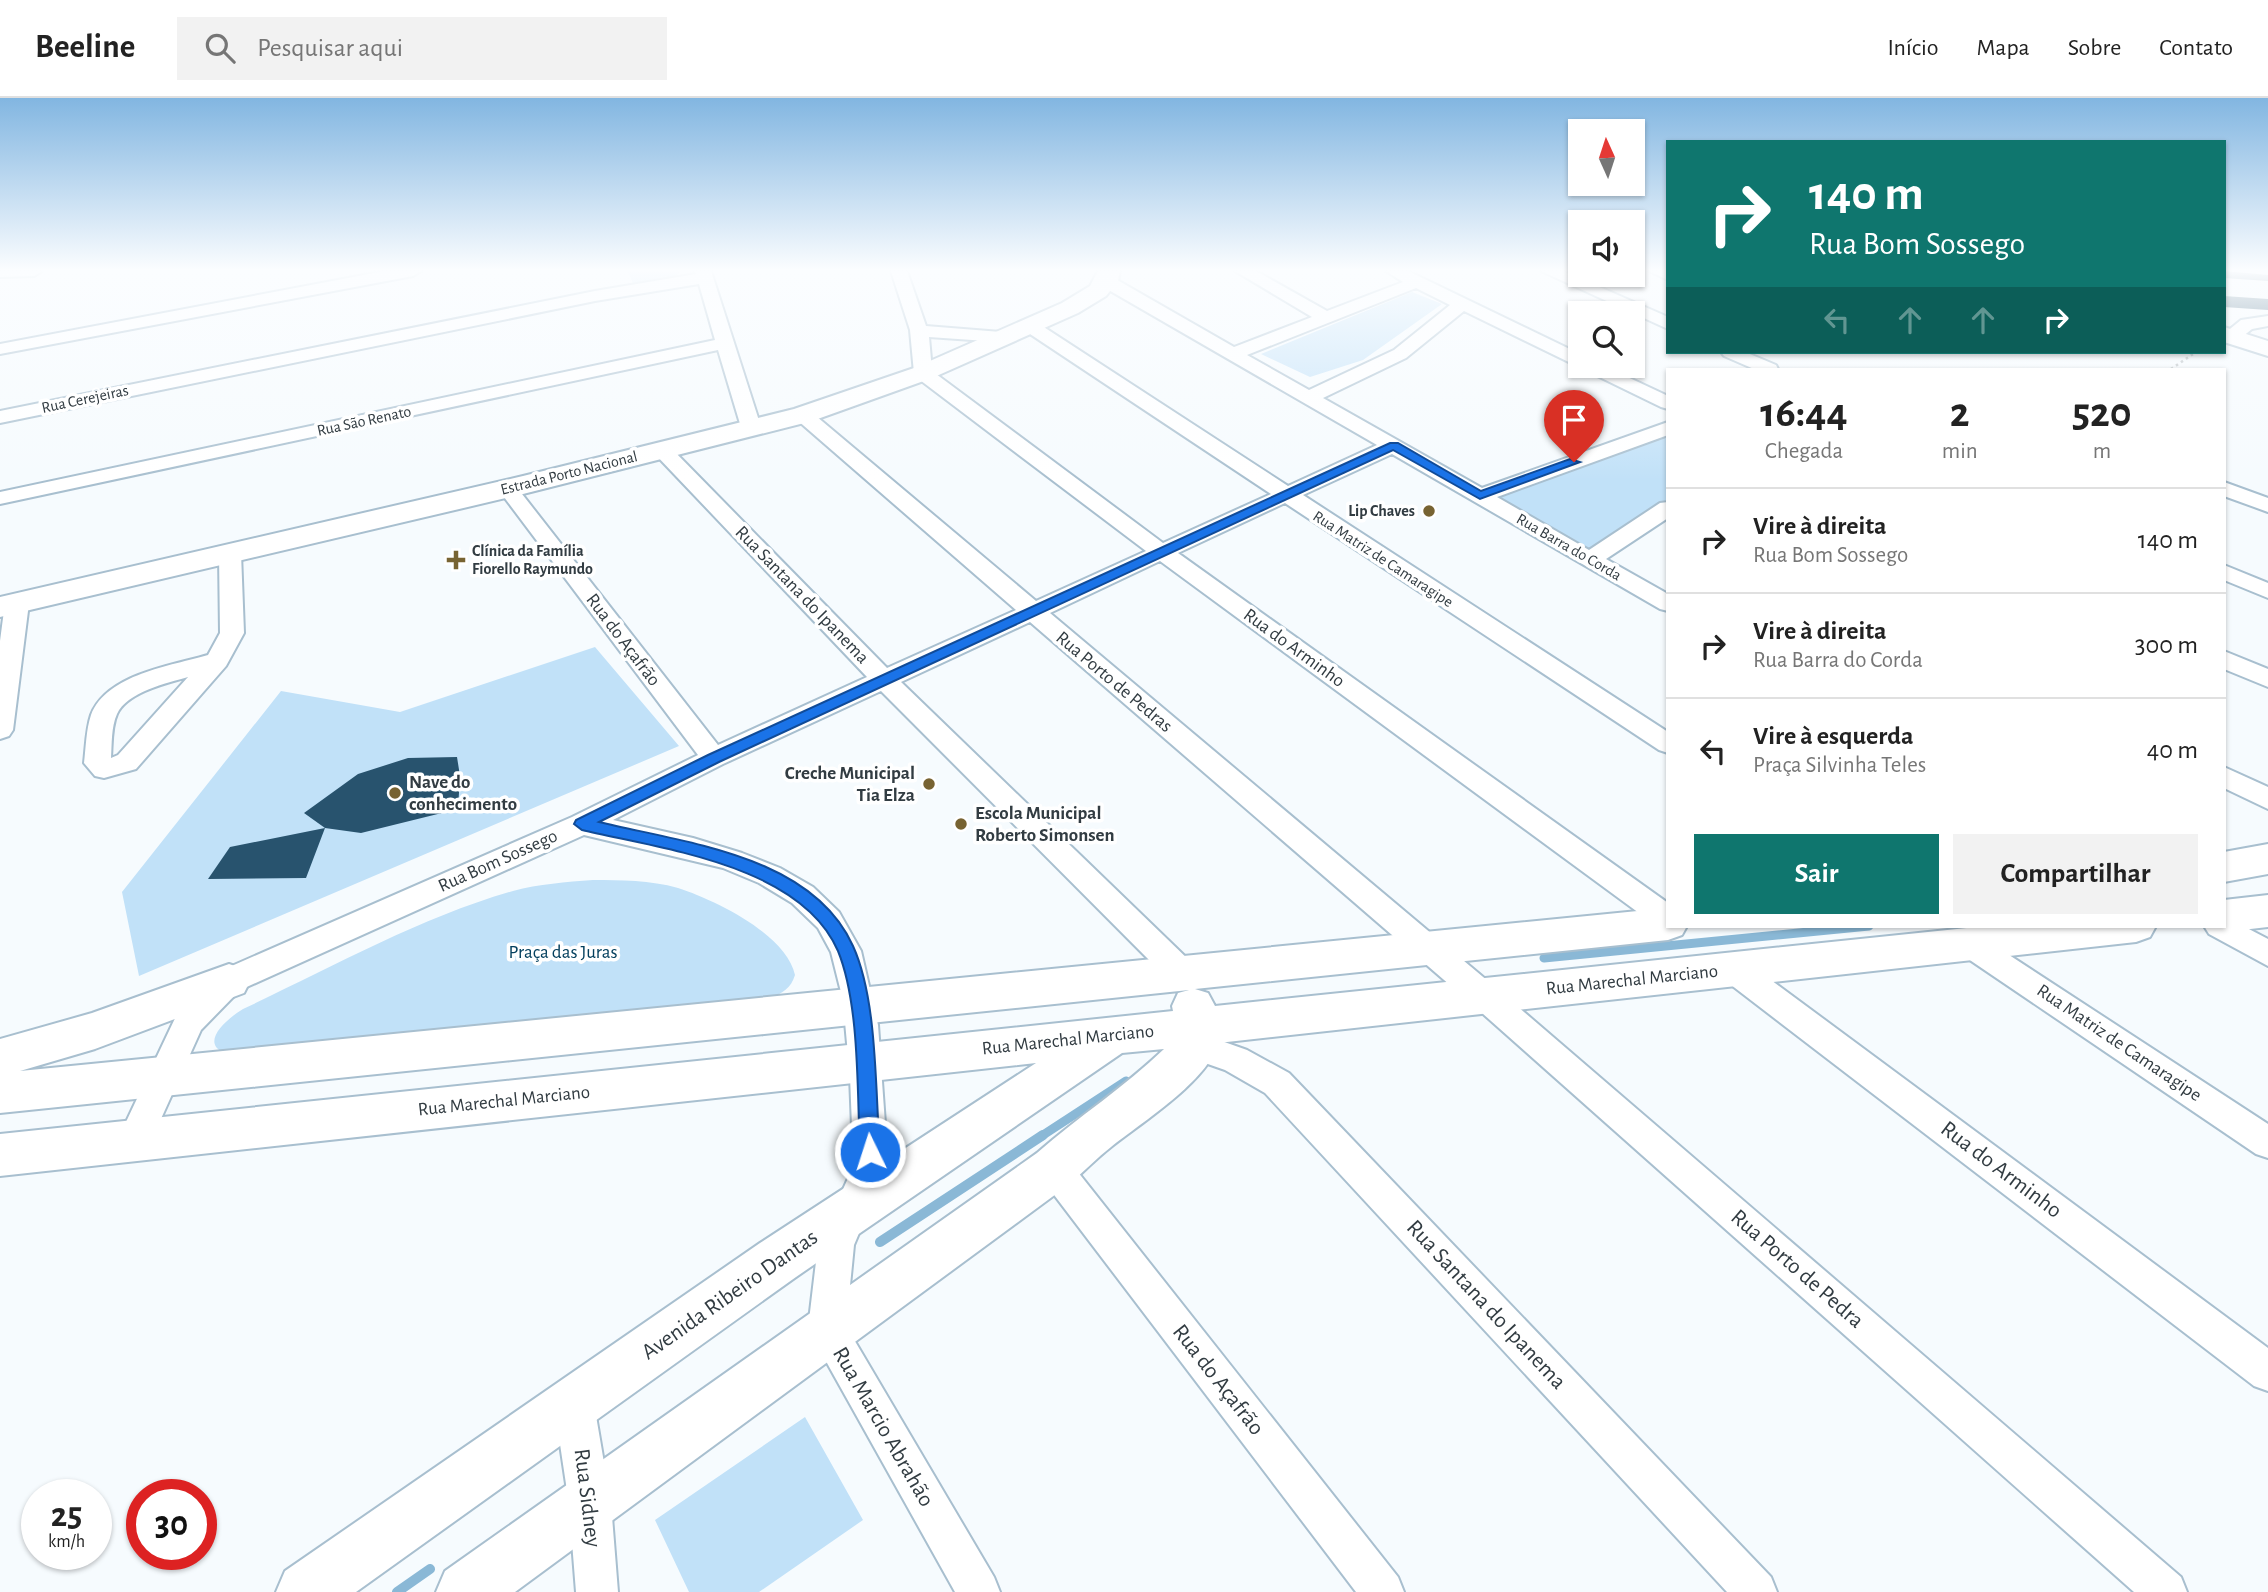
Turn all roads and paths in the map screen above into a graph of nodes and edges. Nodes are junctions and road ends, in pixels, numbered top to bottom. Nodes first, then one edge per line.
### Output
1 (39, 341) edge
2 (353, 341) edge
3 (920, 341) edge
4 (993, 341) edge
5 (1052, 341) edge
6 (1212, 341) edge
7 (1266, 341) edge
8 (1416, 341) edge
9 (1538, 341) edge
10 (2244, 341) edge
11 (727, 343) joint
12 (0, 349) edge
13 (2268, 349) edge
14 (1233, 354) junction
15 (1735, 354) edge
16 (2193, 354) edge
17 (1568, 355) edge
18 (1767, 368) edge
19 (2172, 368) edge
20 (923, 373) junction
21 (1615, 378) edge
22 (1308, 397) junction
23 (1666, 402) edge
24 (803, 415) junction
25 (0, 417) edge
26 (751, 427) junction
27 (1666, 429) edge
28 (1394, 445) junction
29 (662, 450) junction
30 (508, 489) junction
31 (2226, 489) edge
32 (1286, 496) junction
33 (1480, 496) junction
34 (0, 498) edge
35 (2268, 506) edge
36 (1666, 509) edge
37 (1162, 552) junction
38 (230, 553) junction
39 (1590, 559) junction
40 (2226, 573) edge
41 (2268, 591) edge
42 (1666, 603) edge
43 (8, 605) edge
44 (1033, 613) junction
45 (217, 660) junction
46 (2226, 660) edge
47 (2268, 679) edge
48 (885, 681) junction
49 (0, 730) edge
50 (1666, 743) edge
51 (714, 758) junction
52 (2226, 777) edge
53 (2268, 799) edge
54 (582, 824) junction
55 (2268, 859) edge
56 (2226, 867) edge
57 (2268, 912) edge
58 (2226, 916) edge
59 (1666, 921) edge
60 (1666, 922) edge
61 (2117, 928) edge
62 (2222, 928) edge
63 (1969, 944) junction
64 (1426, 948) junction
65 (2268, 954) edge
66 (1733, 969) junction
67 (1182, 973) junction
68 (229, 981) junction
69 (1106, 981) junction
70 (1484, 996) junction
71 (860, 1005) junction
72 (1113, 1035) junction
73 (1197, 1036) junction
74 (0, 1058) edge
75 (864, 1063) junction
76 (162, 1076) junction
77 (0, 1093) edge
78 (134, 1141) junction
79 (2268, 1143) edge
80 (0, 1155) edge
81 (1054, 1168) junction
82 (850, 1213) junction
83 (827, 1329) junction
84 (2268, 1372) edge
85 (574, 1404) junction
86 (590, 1504) junction
87 (306, 1592) edge
88 (466, 1592) edge
89 (597, 1592) edge
90 (979, 1592) edge
91 (1382, 1592) edge
92 (1756, 1592) edge
93 (2166, 1592) edge

1 - 12 street
2 - 25 street, Rua Cerejeiras
3 - 20 street
4 - 20 main road, Estrada Porto Nacional
5 - 32 street, Rua Matriz de Camaragipe
6 - 14 street, Rua Barra do Corda
7 - 14 street
8 - 22 street
9 - 17 street
10 - 13 main road
11 - 26 street
11 - 34 street, Rua São Renato
14 - 22 street, Rua Barra do Corda
15 - 18 street
16 - 19 path
20 - 24 main road, Estrada Porto Nacional
20 - 37 street, Rua do Arminho
21 - 23 street
22 - 28 street, Rua Barra do Corda
24 - 26 main road, Estrada Porto Nacional
24 - 44 street, Rua Porto de Pedras
26 - 29 main road, Estrada Porto Nacional
27 - 33 street
28 - 32 street, Rua Bom Sossego
28 - 33 street, Rua Barra do Corda
29 - 30 main road, Estrada Porto Nacional
29 - 48 street, Rua Santana do Ipanema
30 - 38 main road, Estrada Porto Nacional
30 - 51 street, Rua do Açafrão
31 - 35 street
32 - 37 street, Rua Bom Sossego
32 - 50 street, Rua Matriz de Camaragipe
33 - 39 street, Rua Barra do Corda
36 - 39 street
37 - 44 street, Rua Bom Sossego
37 - 59 street, Rua do Arminho
38 - 43 main road, Estrada Porto Nacional
38 - 45 street
39 - 42 street, Rua Barra do Corda
40 - 41 street
43 - 49 street
44 - 48 street, Rua Bom Sossego
44 - 64 street, Rua Porto de Pedras
45 - 45 street
46 - 47 street
48 - 51 street, Rua Bom Sossego
48 - 67 street, Rua Santana do Ipanema
51 - 54 street, Rua Bom Sossego
52 - 53 street
54 - 68 street, Rua Bom Sossego
54 - 71 street
55 - 56 main road
57 - 58 main road
60 - 64 main road
61 - 63 main road, Rua Marechal Marciano
62 - 65 street
63 - 66 main road, Rua Marechal Marciano
63 - 79 street, Rua Matriz de Camaragipe
64 - 67 main road
64 - 70 street, Rua Porto de Pedra
66 - 70 main road, Rua Marechal Marciano
66 - 84 street, Rua do Arminho
67 - 69 main road
67 - 73 main road
68 - 74 main road
68 - 76 street, Rua Bom Sossego
69 - 71 main road
69 - 72 main road
70 - 73 main road, Rua Marechal Marciano
70 - 93 street, Rua Porto de Pedra
71 - 75 street
71 - 76 main road
72 - 73 main road, Rua Marechal Marciano
72 - 75 main road, Rua Marechal Marciano
72 - 82 main road, Avenida Ribeiro Dantas
73 - 81 main road
73 - 92 street, Rua Santana do Ipanema
75 - 78 main road, Rua Marechal Marciano
75 - 82 street
76 - 77 main road
76 - 78 street, Rua Bom Sossego
78 - 80 main road, Rua Marechal Marciano
81 - 83 main road
81 - 91 street, Rua do Açafrão
82 - 83 street, Rua Marcio Abrahão
82 - 85 main road, Avenida Ribeiro Dantas
83 - 86 main road
83 - 90 street, Rua Marcio Abrahão
85 - 86 street, Rua Sidney
85 - 87 main road, Avenida Ribeiro Dantas
86 - 88 main road
86 - 89 street, Rua Sidney

